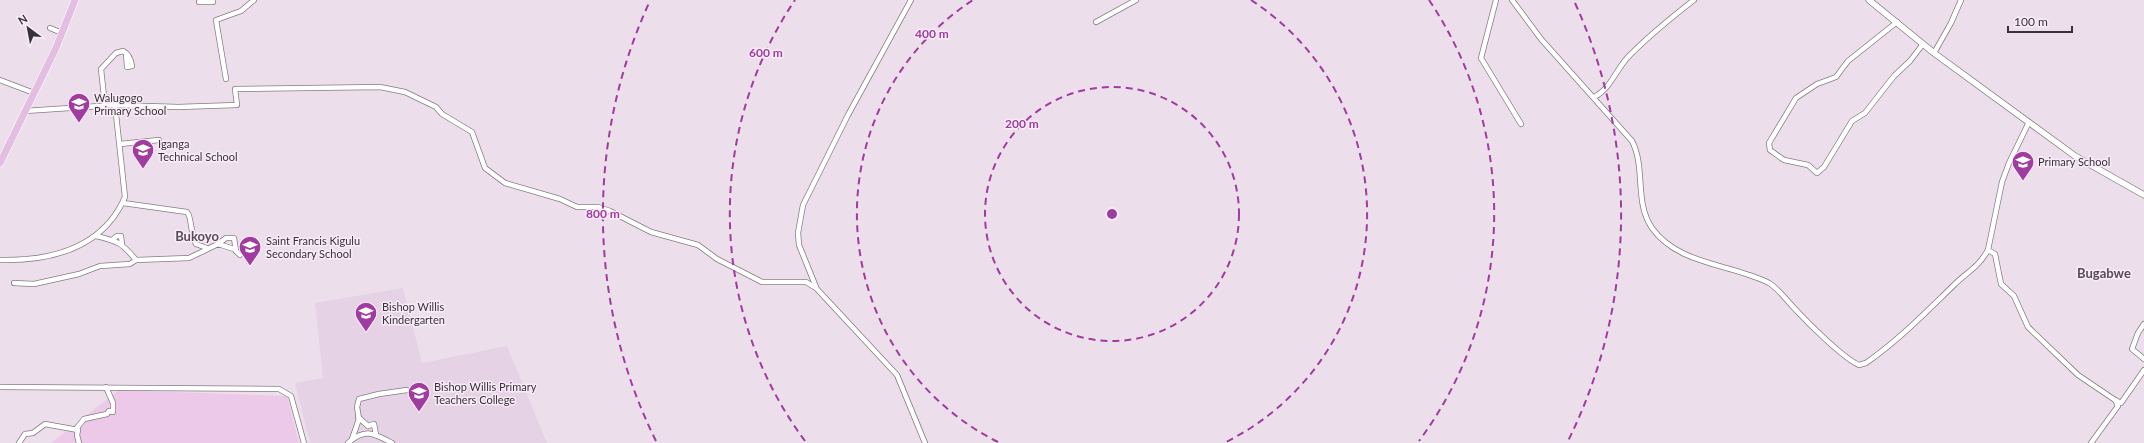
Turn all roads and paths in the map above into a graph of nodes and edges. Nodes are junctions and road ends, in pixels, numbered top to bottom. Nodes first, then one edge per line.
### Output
1 (75, 0) edge
2 (212, 0) edge
3 (254, 0) edge
4 (911, 0) edge
5 (1136, 0) edge
6 (1496, 0) edge
7 (1512, 0) edge
8 (1694, 0) edge
9 (1869, 0) edge
10 (1960, 0) edge
11 (198, 2) dead end
12 (1096, 22) dead end
13 (1897, 22) junction
14 (50, 28) dead end
15 (62, 33) junction
16 (1923, 44) junction
17 (126, 53) dead end
18 (1934, 53) junction
19 (226, 79) dead end
20 (0, 80) edge
21 (34, 93) junction
22 (112, 97) dead end
23 (1594, 97) junction
24 (104, 99) junction
25 (115, 105) junction
26 (105, 106) junction
27 (25, 111) junction
28 (2029, 122) junction
29 (1521, 124) dead end
30 (160, 140) dead end
31 (120, 144) junction
32 (0, 163) edge
33 (2144, 195) edge
34 (123, 203) junction
35 (96, 236) junction
36 (218, 244) junction
37 (207, 248) junction
38 (1988, 250) junction
39 (236, 251) junction
40 (240, 255) dead end
41 (0, 260) edge
42 (136, 260) junction
43 (14, 283) dead end
44 (816, 288) junction
45 (2144, 324) edge
46 (2144, 359) edge
47 (2144, 370) edge
48 (0, 387) edge
49 (106, 387) junction
50 (407, 390) dead end
51 (2114, 400) junction
52 (358, 417) junction
53 (76, 429) junction
54 (376, 435) junction
55 (352, 439) junction
56 (19, 443) edge
57 (79, 443) edge
58 (304, 443) edge
59 (348, 443) edge
60 (392, 443) edge
61 (925, 443) edge
62 (2091, 443) edge

1 - 15 main road
2 - 11 street
3 - 19 street
4 - 44 street
5 - 12 street
6 - 29 street
7 - 23 street
8 - 23 street
9 - 13 street
10 - 18 street
13 - 16 street
13 - 16 street
14 - 15 street
15 - 21 main road
16 - 18 street
17 - 24 street
18 - 28 street
20 - 21 street
21 - 27 main road
22 - 24 street
23 - 38 street
24 - 26 street
25 - 26 street
25 - 31 street
25 - 44 street
26 - 27 street
27 - 32 main road
28 - 33 street
28 - 38 street
30 - 31 street
31 - 34 street
34 - 35 street
34 - 37 street
35 - 41 street
35 - 42 street
36 - 37 street
36 - 39 street
36 - 39 street
37 - 42 street
38 - 51 street
39 - 40 street
42 - 43 street
44 - 61 street
45 - 46 street
47 - 51 street
48 - 49 street
49 - 53 street
49 - 58 street
50 - 52 street
51 - 62 street
52 - 54 street
52 - 55 street
53 - 56 street
53 - 57 street
54 - 55 street
54 - 60 street
55 - 59 street

